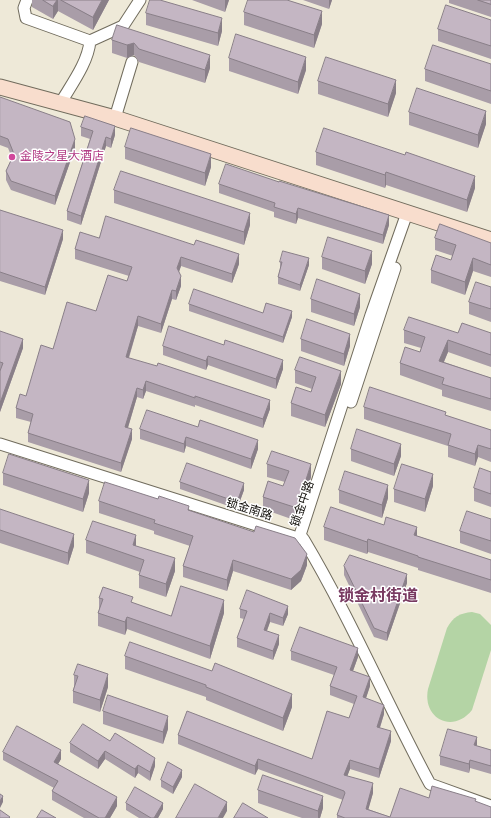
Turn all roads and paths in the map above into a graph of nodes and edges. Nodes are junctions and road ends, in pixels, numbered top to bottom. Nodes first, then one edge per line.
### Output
1 (27, 0) edge
2 (140, 0) edge
3 (90, 40) junction
4 (132, 62) dead end
5 (0, 87) edge
6 (60, 104) junction
7 (115, 118) junction
8 (410, 214) junction
9 (491, 240) edge
10 (0, 444) edge
11 (304, 540) junction
12 (491, 806) edge

1 - 3 street
2 - 3 street
3 - 6 street
4 - 7 street
5 - 6 street
6 - 7 street
7 - 8 street
8 - 9 street
8 - 11 street, 锁金中路
10 - 11 street, 锁金南路
11 - 12 street

